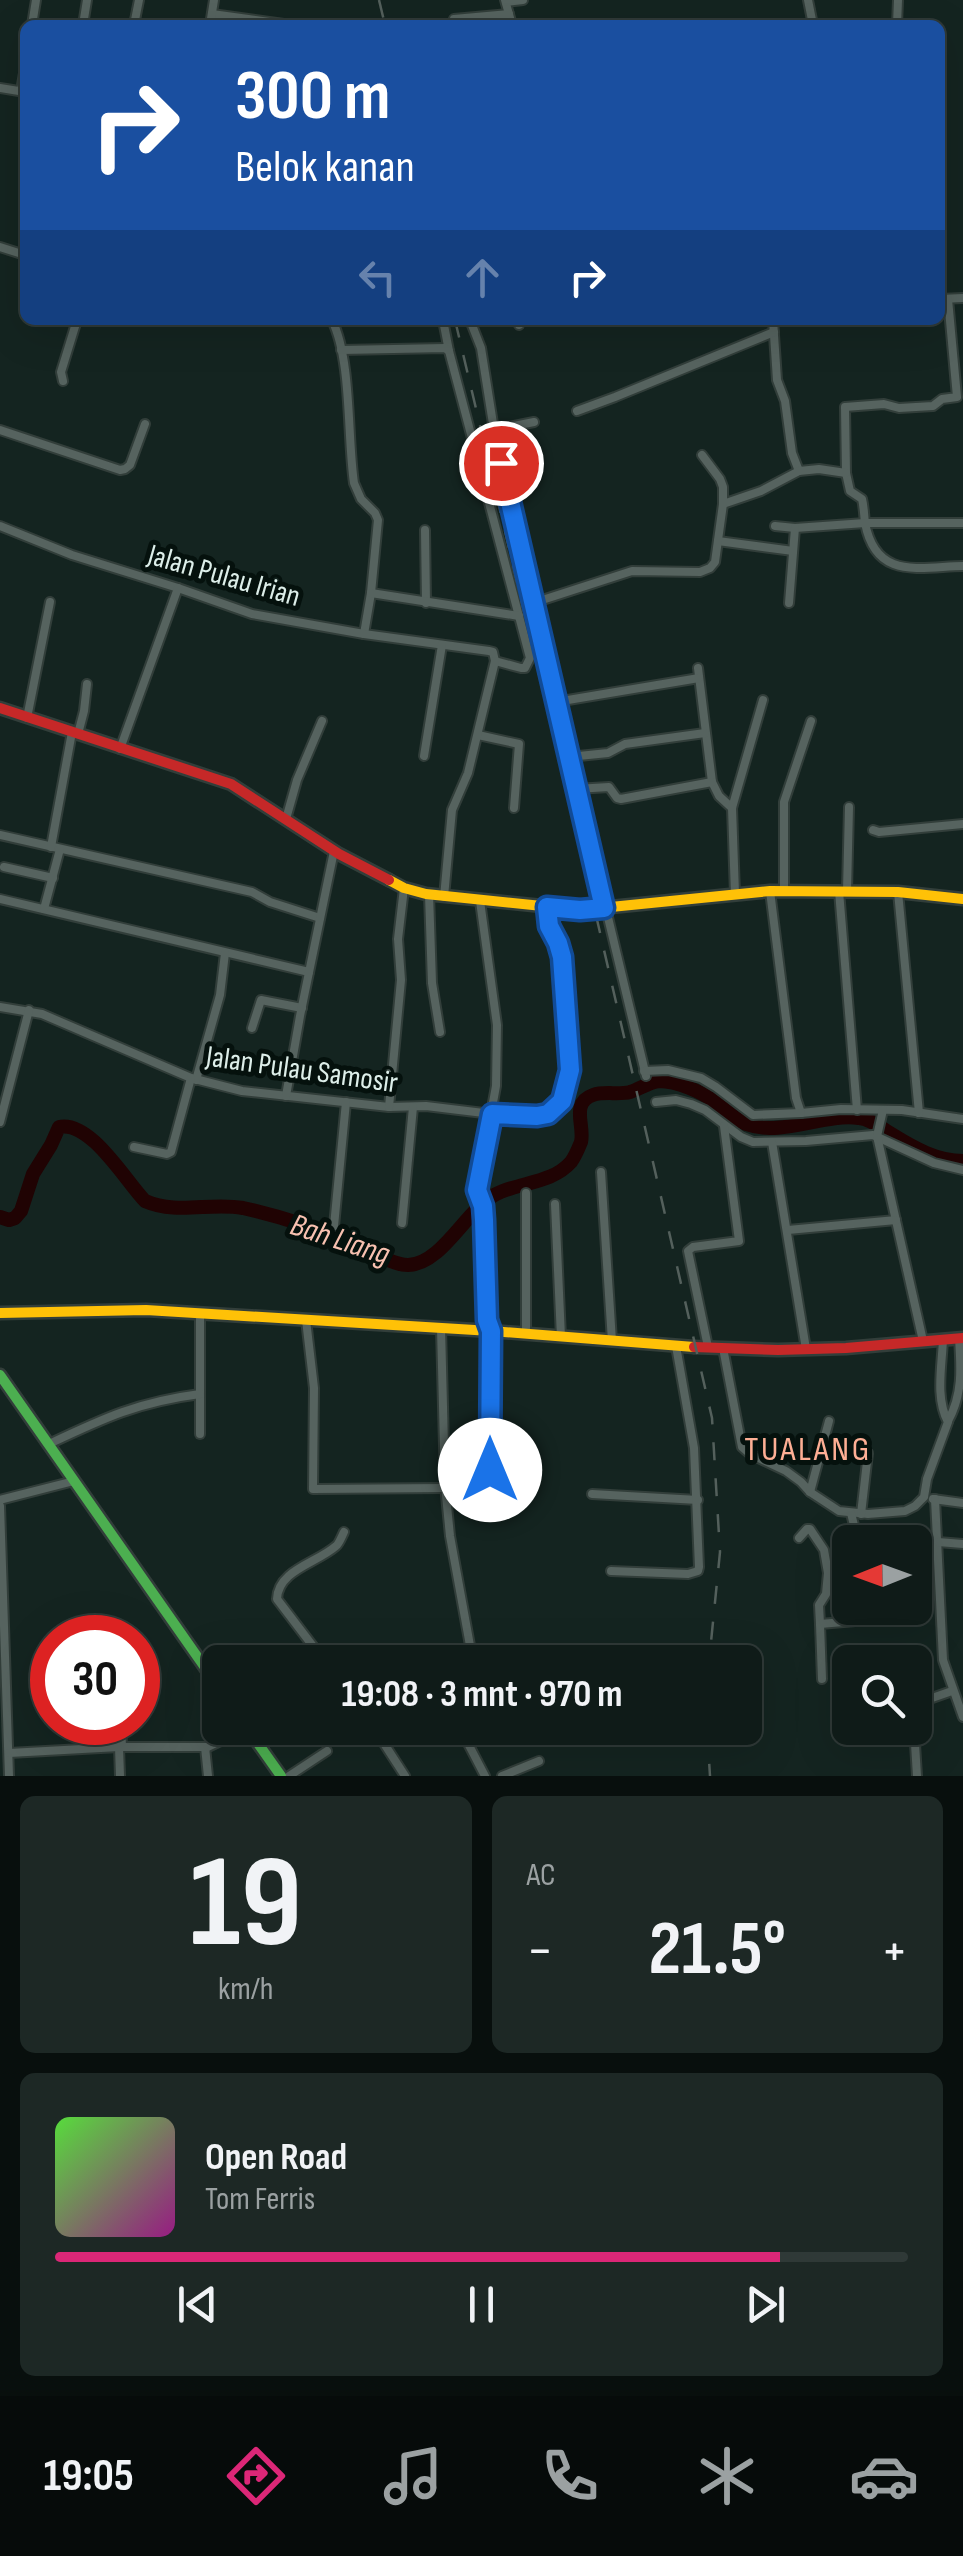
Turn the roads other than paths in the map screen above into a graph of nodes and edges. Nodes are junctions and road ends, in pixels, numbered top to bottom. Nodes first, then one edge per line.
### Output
1 (214, 0) edge
2 (523, 0) edge
3 (505, 1) edge
4 (212, 14) junction
5 (509, 14) junction
6 (454, 19) dead end
7 (211, 20) edge
8 (253, 20) edge
9 (511, 20) edge
10 (945, 307) edge
11 (75, 325) edge
12 (333, 325) edge
13 (444, 325) edge
14 (472, 325) edge
15 (772, 325) edge
16 (776, 325) edge
17 (340, 350) junction
18 (449, 350) junction
19 (63, 382) dead end
20 (576, 411) dead end
21 (534, 422) dead end
22 (144, 424) dead end
23 (0, 430) edge
24 (494, 430) junction
25 (702, 454) dead end
26 (800, 471) junction
27 (846, 473) junction
28 (723, 504) junction
29 (963, 523) edge
30 (865, 524) junction
31 (0, 526) edge
32 (775, 526) dead end
33 (794, 528) junction
34 (425, 530) dead end
35 (718, 541) junction
36 (793, 551) junction
37 (963, 566) edge
38 (178, 588) junction
39 (371, 593) junction
40 (50, 602) dead end
41 (533, 602) junction
42 (426, 603) junction
43 (789, 603) dead end
44 (518, 616) junction
45 (364, 634) junction
46 (442, 645) junction
47 (495, 660) junction
48 (87, 684) dead end
49 (763, 700) dead end
50 (556, 702) junction
51 (0, 708) edge
52 (27, 718) junction
53 (322, 721) dead end
54 (811, 722) dead end
55 (705, 732) junction
56 (75, 733) junction
57 (478, 735) junction
58 (120, 749) junction
59 (424, 756) dead end
60 (569, 757) junction
61 (712, 782) junction
62 (576, 789) junction
63 (849, 806) dead end
64 (514, 808) dead end
65 (732, 808) junction
66 (286, 820) junction
67 (963, 824) edge
68 (873, 830) dead end
69 (0, 835) edge
70 (56, 848) junction
71 (334, 850) junction
72 (4, 867) dead end
73 (53, 878) junction
74 (404, 888) junction
75 (770, 891) junction
76 (784, 891) junction
77 (843, 892) junction
78 (898, 892) junction
79 (429, 894) junction
80 (735, 894) junction
81 (444, 897) junction
82 (963, 898) edge
83 (0, 899) edge
84 (480, 902) junction
85 (547, 907) junction
86 (604, 908) junction
87 (44, 909) junction
88 (320, 918) junction
89 (225, 953) junction
90 (309, 972) junction
91 (0, 1007) edge
92 (302, 1008) junction
93 (30, 1010) junction
94 (252, 1028) dead end
95 (440, 1032) dead end
96 (193, 1079) junction
97 (286, 1096) junction
98 (346, 1102) junction
99 (656, 1102) dead end
100 (412, 1106) junction
101 (389, 1107) junction
102 (858, 1110) junction
103 (801, 1113) junction
104 (882, 1113) junction
105 (919, 1113) junction
106 (492, 1114) junction
107 (963, 1119) edge
108 (0, 1122) edge
109 (724, 1126) junction
110 (877, 1134) junction
111 (772, 1142) junction
112 (134, 1147) dead end
113 (963, 1170) edge
114 (601, 1172) dead end
115 (526, 1194) dead end
116 (555, 1204) dead end
117 (896, 1220) junction
118 (402, 1223) dead end
119 (334, 1226) dead end
120 (788, 1230) junction
121 (200, 1313) junction
122 (0, 1314) edge
123 (306, 1320) junction
124 (441, 1328) junction
125 (491, 1331) junction
126 (526, 1334) junction
127 (561, 1337) junction
128 (961, 1338) edge
129 (943, 1339) junction
130 (612, 1341) junction
131 (923, 1341) junction
132 (676, 1346) junction
133 (708, 1347) junction
134 (724, 1348) junction
135 (806, 1349) junction
136 (0, 1375) edge
137 (200, 1394) junction
138 (829, 1421) dead end
139 (948, 1422) junction
140 (200, 1434) dead end
141 (48, 1444) junction
142 (868, 1453) dead end
143 (490, 1470) dead end
144 (74, 1481) junction
145 (445, 1488) junction
146 (810, 1492) junction
147 (592, 1494) dead end
148 (924, 1497) junction
149 (698, 1500) junction
150 (935, 1500) junction
151 (0, 1503) edge
152 (963, 1503) edge
153 (856, 1513) junction
154 (857, 1525) edge
155 (344, 1532) dead end
156 (799, 1538) dead end
157 (938, 1542) junction
158 (963, 1544) edge
159 (612, 1572) dead end
160 (832, 1623) edge
161 (820, 1624) junction
162 (313, 1645) edge
163 (470, 1645) edge
164 (202, 1663) edge
165 (822, 1679) dead end
166 (952, 1691) junction
167 (932, 1698) edge
168 (960, 1704) edge
169 (963, 1717) edge
170 (209, 1745) edge
171 (259, 1745) edge
172 (385, 1745) edge
173 (469, 1745) edge
174 (915, 1745) edge
175 (120, 1747) junction
176 (205, 1747) junction
177 (327, 1751) dead end
178 (9, 1753) junction
179 (539, 1762) dead end
180 (9, 1776) edge
181 (120, 1776) edge
182 (208, 1776) edge
183 (281, 1776) edge
184 (289, 1776) edge
185 (405, 1776) edge
186 (485, 1776) edge
187 (502, 1776) edge
188 (917, 1776) edge

1 - 4 street
2 - 3 street
3 - 5 street
4 - 7 street
4 - 8 street
5 - 6 street
5 - 9 street
10 - 27 street
11 - 19 street
12 - 17 street
13 - 18 street
14 - 24 street
15 - 20 street
16 - 26 street
17 - 18 street
17 - 39 street
18 - 44 street
21 - 24 street
22 - 23 street
24 - 41 street
25 - 28 street
26 - 27 street
26 - 28 street
27 - 30 street
28 - 35 street
29 - 30 street
30 - 33 street
30 - 37 street
31 - 38 street, Jalan Pulau Irian
32 - 33 street
33 - 36 street
34 - 42 street
35 - 36 street
35 - 41 street
36 - 43 street
38 - 45 street, Jalan Pulau Irian
38 - 58 street
39 - 42 street
39 - 45 street
40 - 52 street
41 - 50 street
42 - 44 street
44 - 47 street
45 - 46 street, Jalan Pulau Irian
46 - 47 street, Jalan Pulau Irian
46 - 59 street
47 - 57 street
48 - 56 street
49 - 65 street
50 - 55 street
50 - 60 street
51 - 52 main road
52 - 56 main road
53 - 66 street
54 - 76 street
55 - 60 street
55 - 61 street
56 - 58 main road
56 - 70 street
57 - 64 street
57 - 81 street
58 - 66 main road
60 - 62 street
61 - 62 street
61 - 65 street
62 - 86 street
63 - 77 street
65 - 80 street
66 - 71 main road
67 - 68 street
69 - 70 street
70 - 73 street
70 - 88 street
71 - 74 main road
71 - 88 street
72 - 73 street
73 - 87 street
74 - 79 main road
74 - 101 street
75 - 76 main road
75 - 80 main road
75 - 103 street
76 - 77 main road
77 - 78 main road
77 - 102 street
78 - 82 main road
78 - 105 street
79 - 81 main road
79 - 95 street
80 - 86 main road
81 - 84 main road
83 - 87 street
84 - 85 main road
84 - 106 street
85 - 86 main road
85 - 106 street, Jalan Pulau Samosir
86 - 103 street
87 - 89 street
88 - 90 street
89 - 90 street
89 - 96 street
90 - 92 street
91 - 93 street, Jalan Pulau Samosir
92 - 94 street
92 - 97 street
93 - 96 street, Jalan Pulau Samosir
93 - 108 street
96 - 97 street, Jalan Pulau Samosir
96 - 112 street
97 - 98 street, Jalan Pulau Samosir
98 - 101 street, Jalan Pulau Samosir
98 - 119 street
99 - 109 street
100 - 101 street, Jalan Pulau Samosir
100 - 106 street, Jalan Pulau Samosir
100 - 118 street
102 - 103 street
102 - 104 street
104 - 105 street
104 - 110 street
105 - 107 street
106 - 125 street
109 - 111 street
109 - 133 street
110 - 111 street
110 - 113 street
110 - 117 street
111 - 120 street
114 - 130 street
115 - 126 street
116 - 127 street
117 - 120 street
117 - 131 street
120 - 135 street
121 - 122 main road
121 - 123 main road
121 - 137 street
123 - 124 main road
123 - 145 street
124 - 125 main road
124 - 145 street
125 - 126 main road
125 - 143 street
126 - 127 main road
127 - 130 main road
128 - 129 main road
128 - 139 street
129 - 131 main road
129 - 139 street
130 - 132 main road
131 - 135 main road
132 - 133 main road
132 - 149 street
133 - 134 main road
134 - 135 main road
134 - 146 street
136 - 141 main road
137 - 140 street
137 - 141 street
138 - 146 street
139 - 148 street
141 - 144 main road
142 - 153 street
144 - 151 street
144 - 164 main road
145 - 163 street
146 - 153 street
147 - 149 street
148 - 150 street
148 - 153 street
149 - 159 street
150 - 152 street
150 - 157 street
151 - 178 street
153 - 154 street
155 - 162 street
156 - 161 street
157 - 158 street
157 - 166 street
160 - 161 street
161 - 165 street
166 - 167 street
166 - 168 street
168 - 169 street
170 - 176 street
171 - 183 main road
172 - 185 street
173 - 186 street
174 - 188 street
175 - 176 street
175 - 178 street
175 - 181 street
176 - 182 street
177 - 184 street
178 - 180 street
179 - 187 street

